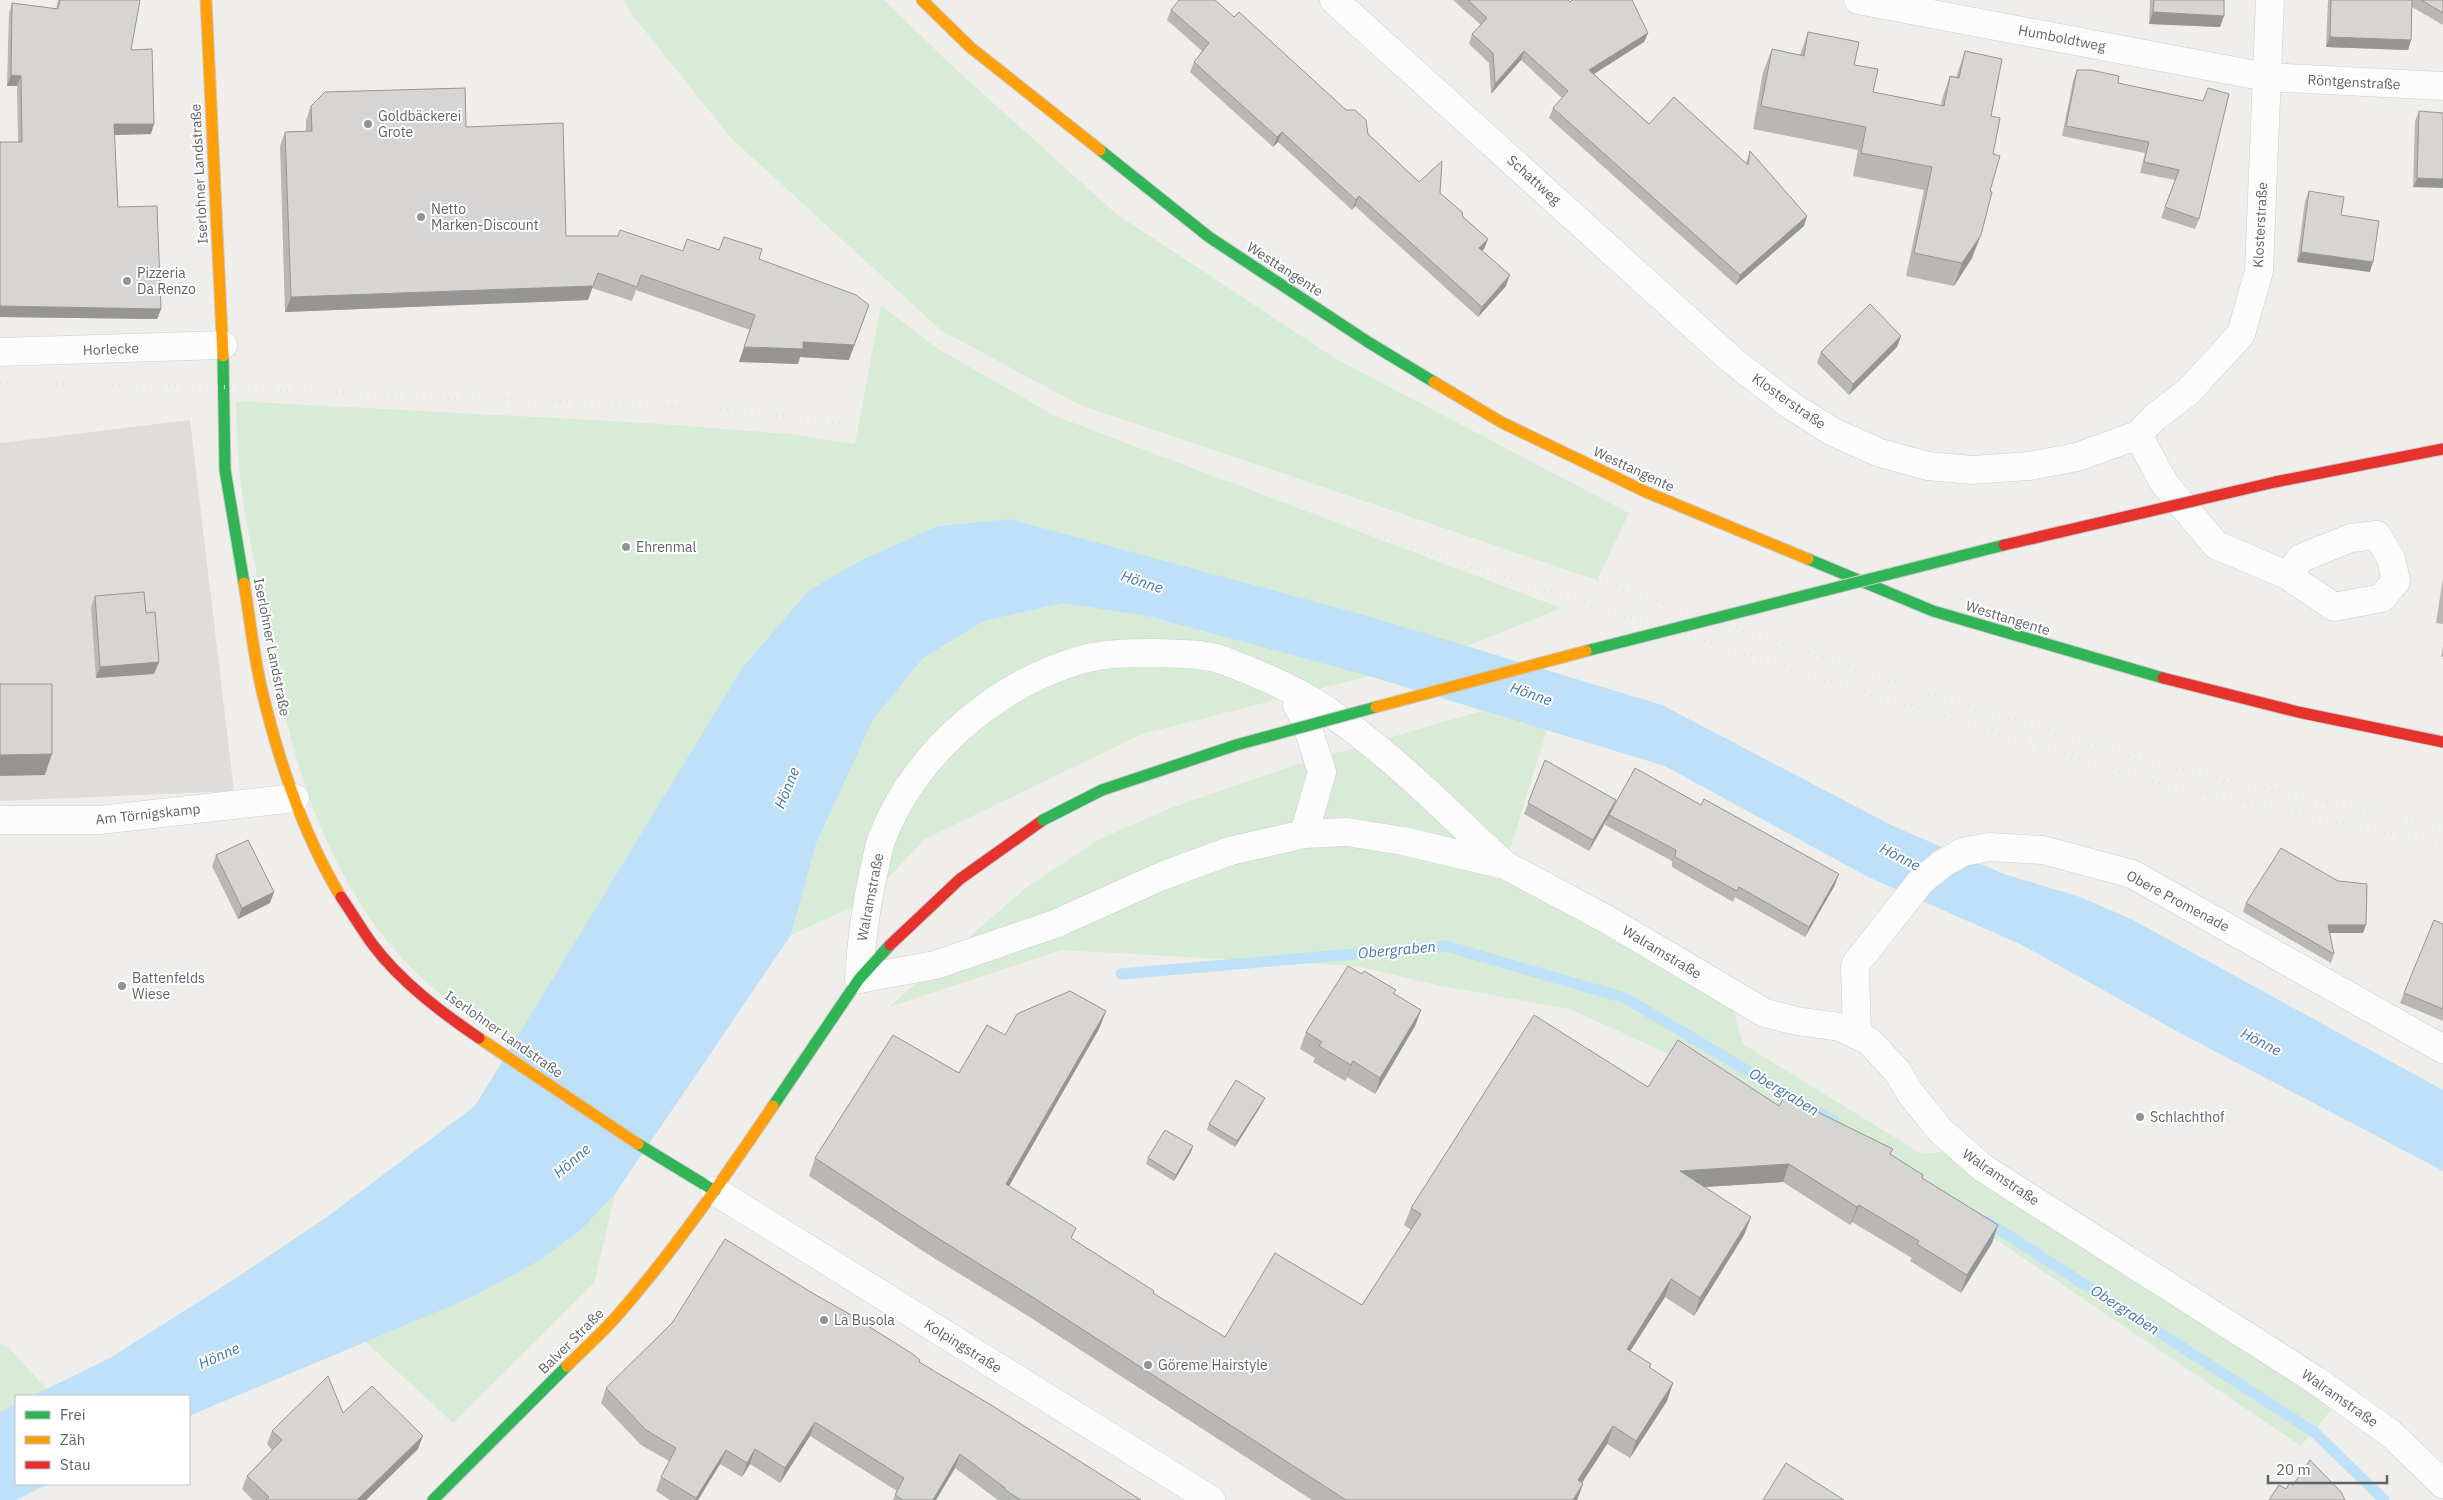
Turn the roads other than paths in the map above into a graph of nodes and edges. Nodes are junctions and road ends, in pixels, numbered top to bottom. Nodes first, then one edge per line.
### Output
1 (206, 0) edge
2 (922, 0) edge
3 (1334, 0) edge
4 (1858, 0) edge
5 (2270, 0) edge
6 (2266, 76) junction
7 (2443, 86) edge
8 (223, 346) junction
9 (0, 352) edge
10 (1733, 361) joint
11 (2138, 435) junction
12 (2443, 449) edge
13 (2287, 575) dead end
14 (1290, 691) junction
15 (2443, 742) edge
16 (295, 798) junction
17 (0, 820) edge
18 (1304, 834) junction
19 (1505, 865) junction
20 (859, 978) junction
21 (1857, 1034) junction
22 (2443, 1049) edge
23 (715, 1191) junction
24 (2443, 1484) edge
25 (434, 1500) edge
26 (1211, 1500) edge

1 - 8 street, Iserlohner Landstraße
2 - 15 street, Westtangente
3 - 10 street, Schattweg
4 - 6 street, Humboldtweg
5 - 6 street, Klosterstraße
6 - 7 street, Röntgenstraße
6 - 11 street, Klosterstraße
8 - 9 street, Horlecke
8 - 16 street, Iserlohner Landstraße
10 - 11 street, Klosterstraße
11 - 13 street
12 - 20 street, Balver Straße, bridge
14 - 18 street
14 - 19 street, Walramstraße
14 - 20 street, Walramstraße
16 - 17 street, Am Törnigskamp
16 - 23 street, Iserlohner Landstraße
18 - 19 street, Walramstraße
18 - 20 street, Walramstraße
19 - 21 street, Walramstraße
20 - 23 street, Balver Straße
21 - 22 street, Obere Promenade
21 - 24 street, Walramstraße
23 - 25 street, Balver Straße
23 - 26 street, Kolpingstraße

